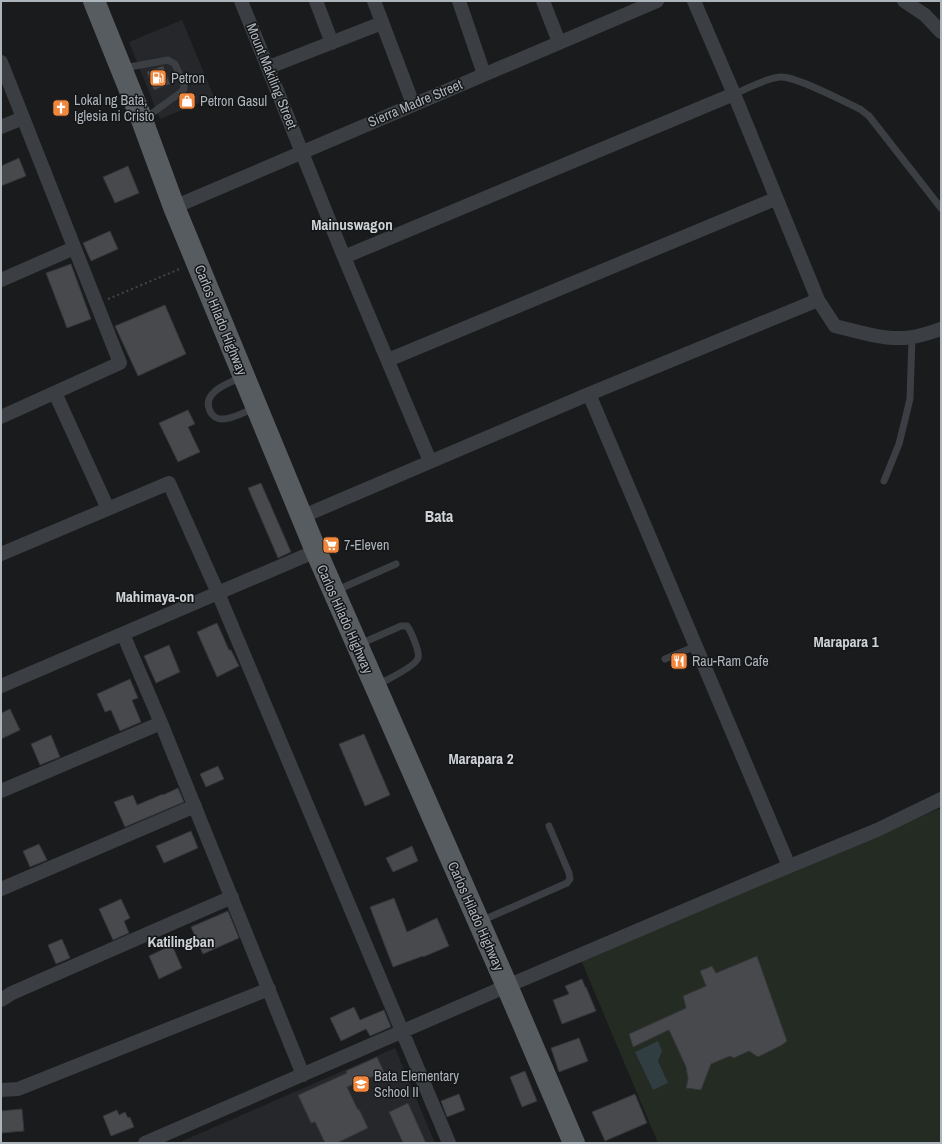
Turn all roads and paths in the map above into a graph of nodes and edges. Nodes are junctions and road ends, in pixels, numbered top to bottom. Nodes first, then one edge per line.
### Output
1 (94, 1) edge
2 (241, 1) edge
3 (316, 1) edge
4 (374, 1) edge
5 (459, 1) edge
6 (543, 1) edge
7 (657, 1) edge
8 (694, 1) edge
9 (904, 1) edge
10 (640, 4) edge
11 (382, 23) junction
12 (941, 32) edge
13 (559, 42) junction
14 (332, 43) junction
15 (1, 62) edge
16 (268, 67) junction
17 (121, 69) junction
18 (484, 74) junction
19 (734, 94) junction
20 (413, 104) junction
21 (23, 118) junction
22 (142, 120) junction
23 (1, 127) edge
24 (303, 152) junction
25 (776, 200) junction
26 (174, 207) junction
27 (941, 208) edge
28 (74, 248) junction
29 (344, 257) junction
30 (197, 261) junction
31 (1, 280) edge
32 (818, 300) junction
33 (96, 304) junction
34 (941, 329) edge
35 (912, 337) junction
36 (388, 360) junction
37 (244, 376) junction
38 (55, 393) junction
39 (589, 394) junction
40 (257, 408) junction
41 (1, 417) edge
42 (430, 461) junction
43 (884, 481) dead end
44 (108, 509) junction
45 (301, 517) junction
46 (316, 551) junction
47 (1, 554) edge
48 (396, 564) dead end
49 (333, 591) junction
50 (218, 593) junction
51 (123, 634) junction
52 (357, 645) junction
53 (696, 646) junction
54 (666, 659) dead end
55 (1, 686) edge
56 (375, 686) junction
57 (161, 723) junction
58 (1, 791) edge
59 (941, 799) edge
60 (195, 806) junction
61 (549, 826) dead end
62 (789, 866) junction
63 (1, 889) edge
64 (232, 897) junction
65 (478, 922) junction
66 (507, 986) junction
67 (269, 989) junction
68 (1, 1000) edge
69 (402, 1032) junction
70 (303, 1075) junction
71 (1, 1090) edge
72 (145, 1143) edge
73 (449, 1143) edge
74 (574, 1143) edge

1 - 17 main road, Carlos Hilado Highway
2 - 16 street, Mount Makiling Street
3 - 14 street
4 - 11 street
5 - 18 street
6 - 13 street
7 - 10 street, Sierra Madre Street
8 - 19 street
9 - 12 street
10 - 13 street, Sierra Madre Street
11 - 14 street
11 - 20 street
13 - 18 street, Sierra Madre Street
14 - 16 street
15 - 21 street
16 - 24 street, Mount Makiling Street
17 - 22 main road, Carlos Hilado Highway
17 - 22 lane
18 - 20 street, Sierra Madre Street
19 - 25 street
19 - 27 lane
19 - 29 street
20 - 24 street, Sierra Madre Street
21 - 23 street
21 - 28 street
22 - 26 main road, Carlos Hilado Highway
24 - 26 street, Sierra Madre Street
24 - 29 street, Mount Makiling Street
25 - 32 street
25 - 36 street
26 - 30 main road, Carlos Hilado Highway
28 - 31 street
28 - 33 street
29 - 36 street, Mount Makiling Street
30 - 33 path
30 - 37 main road, Carlos Hilado Highway
32 - 35 street
32 - 39 street
33 - 38 street
34 - 35 street
35 - 43 lane
36 - 42 street, Mount Makiling Street
37 - 40 main road, Carlos Hilado Highway
37 - 40 lane
38 - 41 street
38 - 44 street
39 - 42 street
39 - 53 street
40 - 45 main road, Carlos Hilado Highway
42 - 45 street
44 - 47 street
44 - 50 street
45 - 46 main road, Carlos Hilado Highway
46 - 49 main road, Carlos Hilado Highway
46 - 50 street
48 - 49 lane
49 - 52 main road, Carlos Hilado Highway
50 - 51 street
50 - 69 street
51 - 55 street
51 - 57 street
52 - 56 main road, Carlos Hilado Highway
52 - 56 lane
53 - 54 lane
53 - 62 street
56 - 65 main road, Carlos Hilado Highway
57 - 58 street
57 - 60 street
59 - 62 street
60 - 63 street
60 - 64 street
61 - 65 lane
62 - 66 street
64 - 67 street
64 - 68 street
65 - 66 main road, Carlos Hilado Highway
66 - 69 street
66 - 74 main road, Carlos Hilado Highway
67 - 70 street
67 - 71 street
69 - 70 street
69 - 73 street
70 - 72 street

